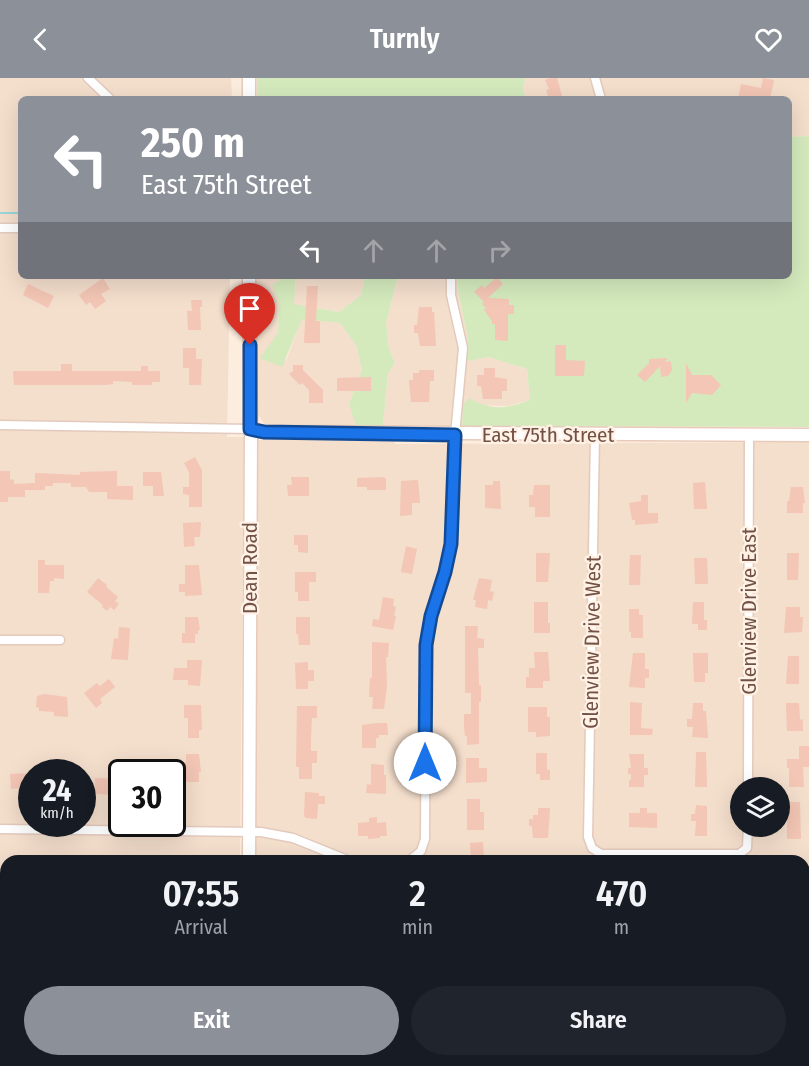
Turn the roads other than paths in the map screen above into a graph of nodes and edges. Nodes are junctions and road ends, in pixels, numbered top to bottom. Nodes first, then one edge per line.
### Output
1 (88, 78) edge
2 (249, 78) edge
3 (595, 78) edge
4 (107, 96) edge
5 (249, 96) edge
6 (601, 96) edge
7 (0, 228) edge
8 (18, 228) edge
9 (249, 279) edge
10 (451, 279) edge
11 (0, 425) edge
12 (250, 429) junction
13 (455, 435) junction
14 (749, 435) junction
15 (809, 435) edge
16 (595, 436) junction
17 (0, 640) edge
18 (60, 640) dead end
19 (748, 777) edge
20 (0, 829) edge
21 (249, 832) junction
22 (747, 837) edge
23 (249, 855) edge
24 (335, 855) edge
25 (417, 855) edge

1 - 4 street
2 - 5 street
3 - 6 street
7 - 8 street
9 - 12 street, Dean Road
10 - 13 street
11 - 12 street, East 75th Street
12 - 13 street, East 75th Street
12 - 21 street, Dean Road
13 - 16 street, East 75th Street
13 - 25 street
14 - 15 street, East 75th Street
14 - 16 street, East 75th Street
14 - 19 street, Glenview Drive East
16 - 22 street, Glenview Drive West
17 - 18 street
20 - 21 street
21 - 23 street, Dean Road
21 - 24 street

